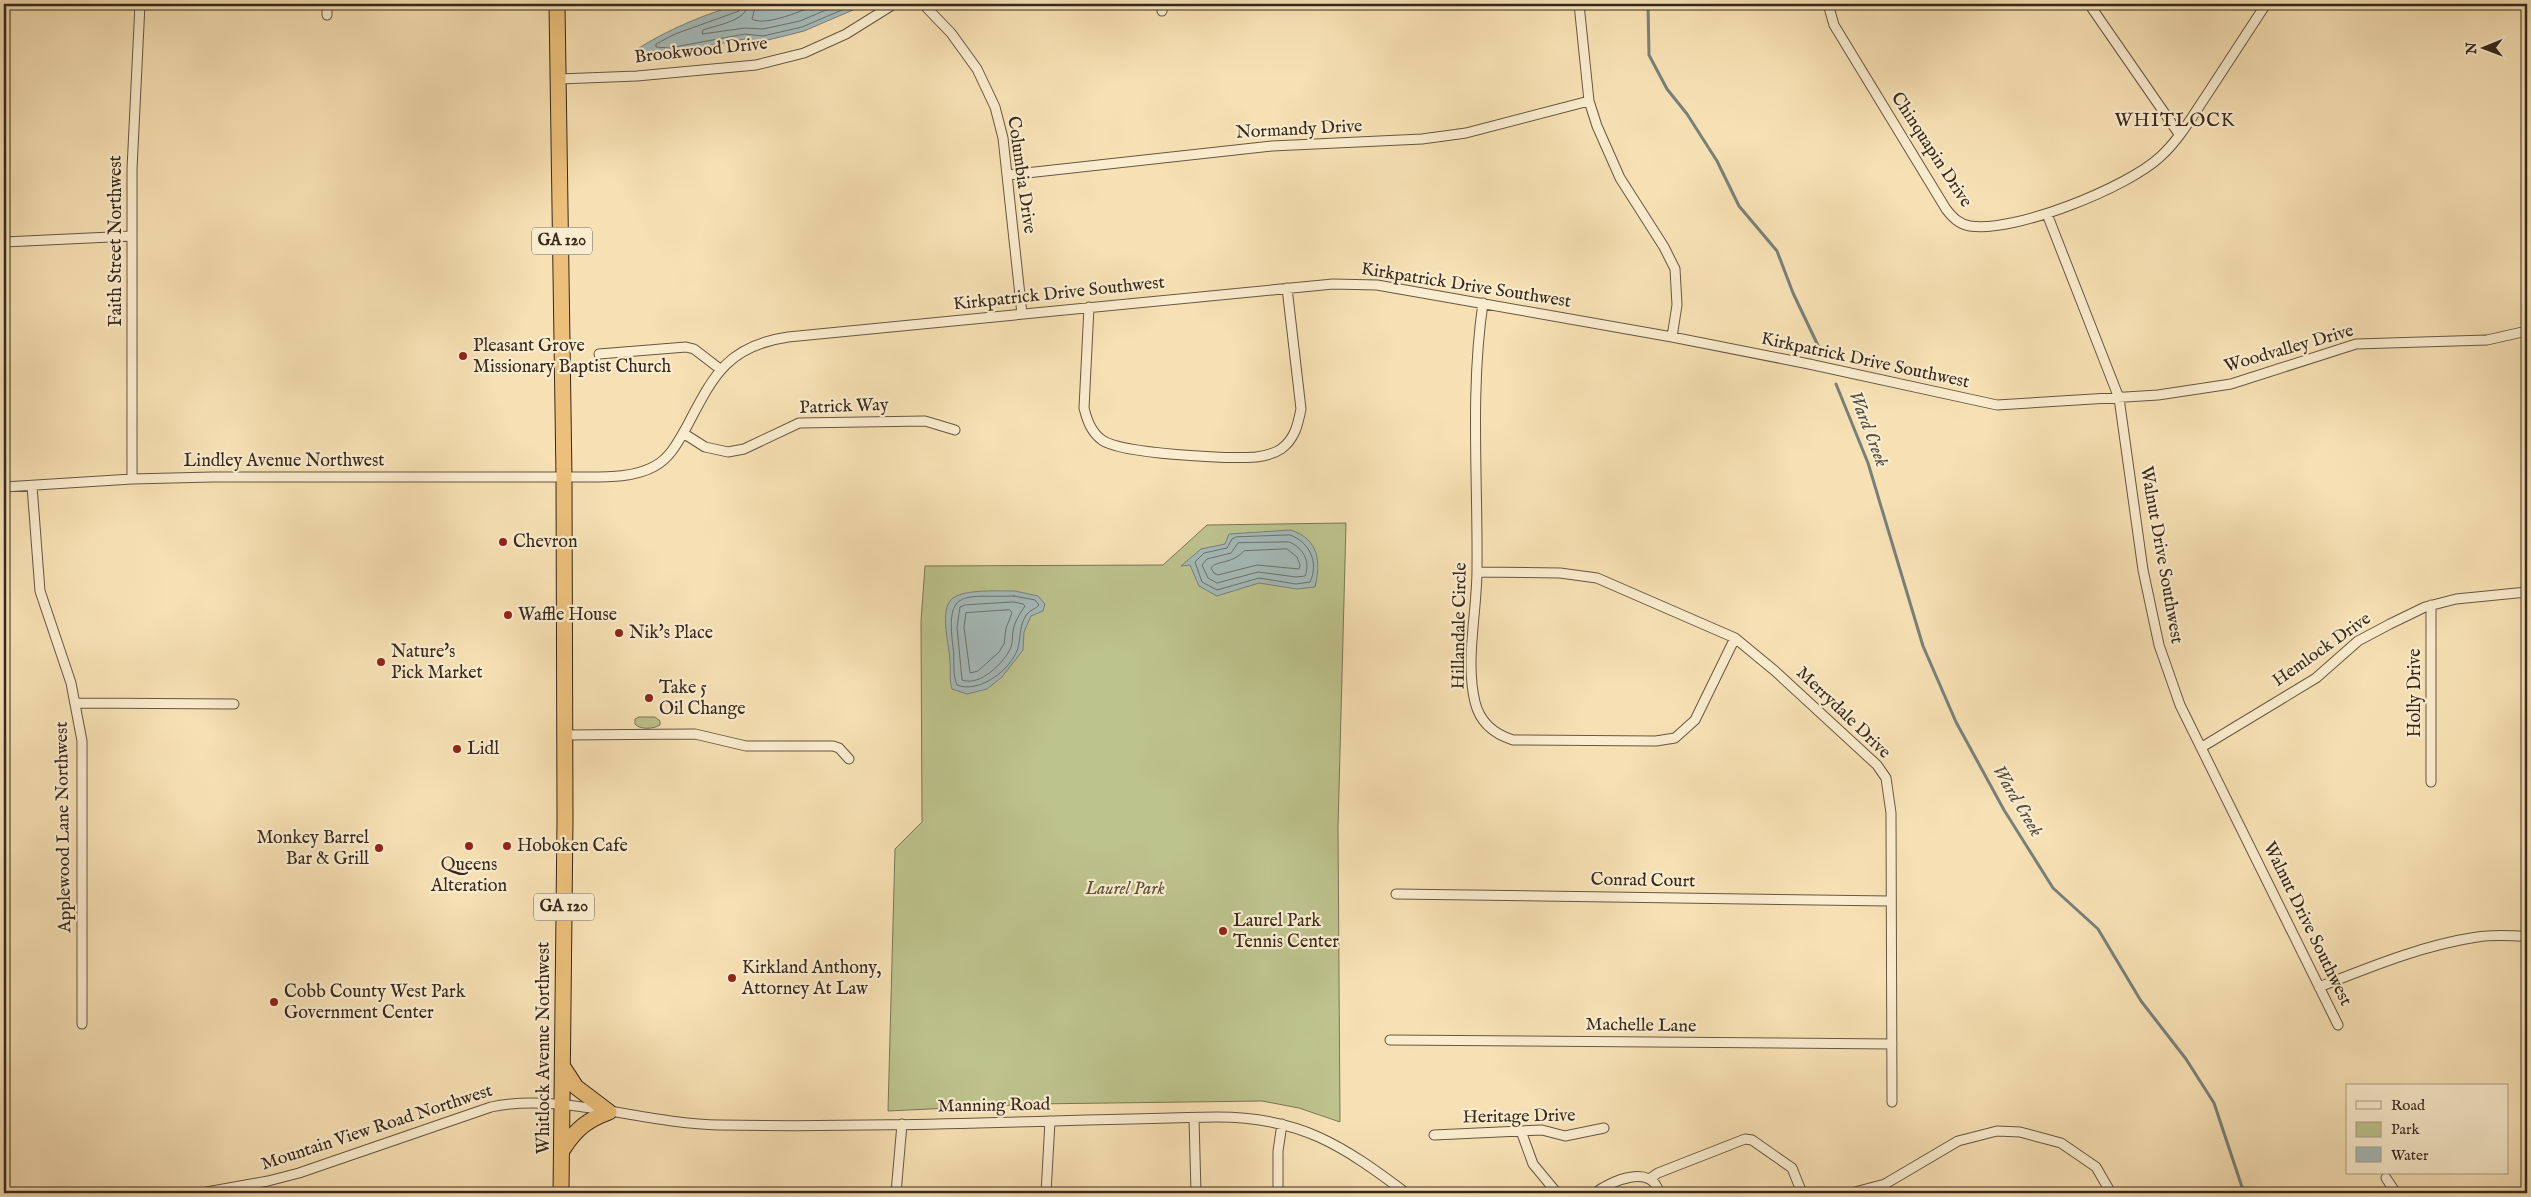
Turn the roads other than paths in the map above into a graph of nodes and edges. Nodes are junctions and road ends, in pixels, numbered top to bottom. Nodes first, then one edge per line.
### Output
1 (140, 4) edge
2 (327, 4) edge
3 (557, 4) edge
4 (894, 4) edge
5 (923, 4) edge
6 (1579, 4) edge
7 (1828, 4) edge
8 (2089, 4) edge
9 (2266, 4) edge
10 (327, 15) dead end
11 (559, 79) junction
12 (1589, 101) junction
13 (2179, 134) junction
14 (1008, 175) junction
15 (2047, 214) junction
16 (132, 236) junction
17 (4, 242) edge
18 (1287, 288) junction
19 (1483, 303) junction
20 (1089, 307) junction
21 (1022, 314) junction
22 (2527, 331) edge
23 (1672, 337) junction
24 (599, 354) dead end
25 (720, 369) junction
26 (2119, 398) junction
27 (955, 430) dead end
28 (683, 433) junction
29 (564, 477) junction
30 (132, 479) junction
31 (32, 486) junction
32 (4, 487) edge
33 (1477, 572) junction
34 (2527, 592) edge
35 (2431, 605) junction
36 (1735, 638) junction
37 (76, 704) junction
38 (234, 704) dead end
39 (564, 735) junction
40 (2202, 747) junction
41 (849, 758) dead end
42 (2431, 782) dead end
43 (1396, 894) dead end
44 (1890, 901) junction
45 (2527, 936) edge
46 (2319, 987) junction
47 (82, 1024) dead end
48 (2338, 1025) dead end
49 (1390, 1040) dead end
50 (1892, 1044) junction
51 (563, 1067) junction
52 (1892, 1102) dead end
53 (563, 1106) junction
54 (609, 1112) junction
55 (1194, 1118) junction
56 (1050, 1121) junction
57 (902, 1124) junction
58 (1282, 1124) junction
59 (1604, 1128) dead end
60 (1521, 1131) junction
61 (1434, 1134) dead end
62 (563, 1149) junction
63 (2386, 1178) dead end
64 (1649, 1179) junction
65 (242, 1191) edge
66 (201, 1193) edge
67 (561, 1193) edge
68 (896, 1193) edge
69 (1046, 1193) edge
70 (1196, 1193) edge
71 (1278, 1193) edge
72 (1406, 1193) edge
73 (1557, 1193) edge
74 (1595, 1193) edge
75 (1659, 1193) edge
76 (1802, 1193) edge
77 (1851, 1193) edge
78 (2111, 1193) edge
79 (2396, 1193) edge

1 - 16 street, Faith Street Northwest
2 - 10 street
3 - 11 highway, Whitlock Avenue Northwest / GA 120
4 - 11 street, Brookwood Drive
5 - 14 street, Columbia Drive
6 - 12 street
7 - 15 street, Chinquapin Drive
8 - 13 street
9 - 13 street, Chinquapin Drive
11 - 29 highway, Whitlock Avenue Northwest / GA 120
12 - 14 street, Normandy Drive
12 - 23 street
13 - 15 street, Chinquapin Drive
14 - 21 street, Columbia Drive
15 - 26 street, Walnut Drive Southwest
16 - 17 street
16 - 30 street, Faith Street Northwest
18 - 19 street, Kirkpatrick Drive Southwest
18 - 20 street, Kirkpatrick Drive Southwest
18 - 20 street
19 - 23 street, Kirkpatrick Drive Southwest
19 - 33 street, Hillandale Circle
20 - 21 street, Kirkpatrick Drive Southwest
21 - 25 street, Kirkpatrick Drive Southwest
22 - 26 street, Woodvalley Drive
23 - 26 street, Kirkpatrick Drive Southwest
24 - 25 street
25 - 28 street, Kirkpatrick Drive Southwest
26 - 40 street, Walnut Drive Southwest
27 - 28 street, Patrick Way
28 - 29 street, Kirkpatrick Drive Southwest
29 - 30 street, Lindley Avenue Northwest
29 - 39 highway, Whitlock Avenue Northwest / GA 120
30 - 31 street, Lindley Avenue Northwest
31 - 32 street, Lindley Avenue Northwest
31 - 37 street, Applewood Lane Northwest
33 - 36 street, Merrydale Drive
33 - 36 street, Hillandale Circle
34 - 35 street, Hemlock Drive
35 - 40 street, Hemlock Drive
35 - 42 street, Holly Drive
36 - 44 street, Merrydale Drive
37 - 38 street
37 - 47 street, Applewood Lane Northwest
39 - 41 street
39 - 51 highway, Whitlock Avenue Northwest / GA 120
40 - 46 street, Walnut Drive Southwest
43 - 44 street, Conrad Court
44 - 50 street, Merrydale Drive
45 - 46 street
46 - 48 street, Walnut Drive Southwest
49 - 50 street, Machelle Lane
50 - 52 street, Merrydale Drive
51 - 53 highway, Whitlock Avenue Northwest / GA 120
51 - 54 highway
53 - 54 street, Manning Road
53 - 62 highway, Whitlock Avenue Northwest / GA 120
53 - 65 street, Mountain View Road Northwest
54 - 57 street, Manning Road
54 - 62 highway
55 - 56 street, Manning Road
55 - 58 street, Manning Road
55 - 70 street
56 - 57 street, Manning Road
56 - 69 street
57 - 68 street
58 - 71 street
58 - 72 street, Manning Road
59 - 60 street, Heritage Drive
60 - 61 street, Heritage Drive
60 - 73 street
62 - 67 highway, Whitlock Avenue Northwest / GA 120
63 - 79 street
64 - 74 street
64 - 75 street
64 - 76 street
65 - 66 street, Mountain View Road Northwest
77 - 78 street

